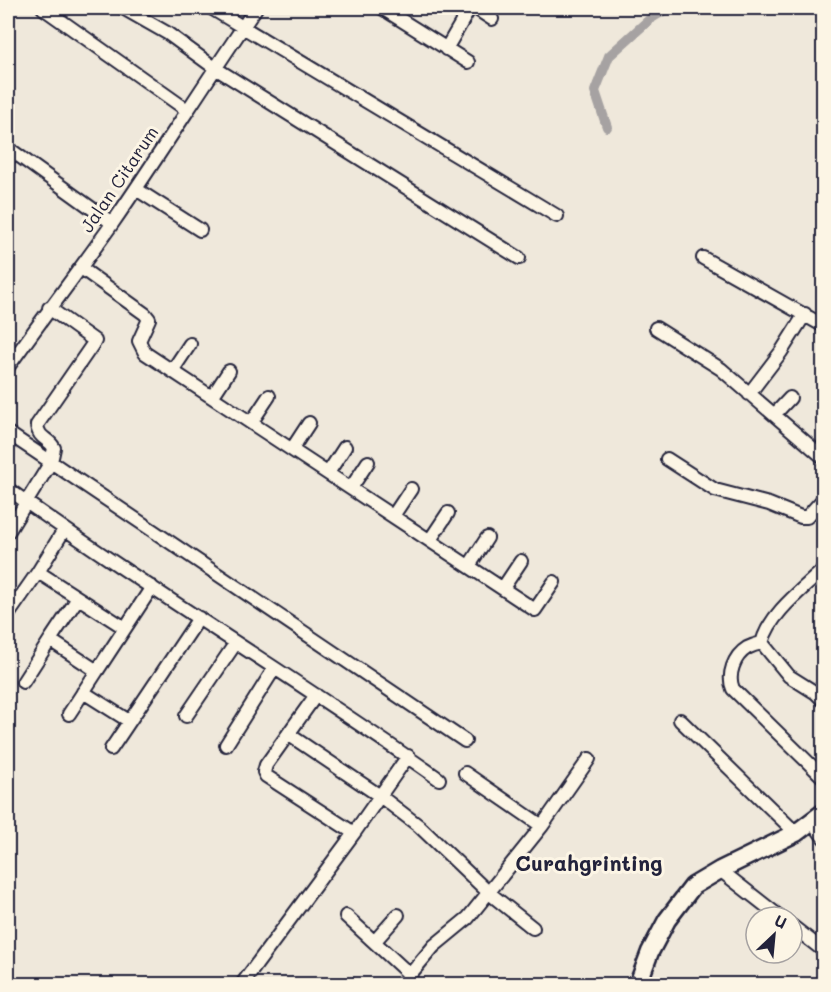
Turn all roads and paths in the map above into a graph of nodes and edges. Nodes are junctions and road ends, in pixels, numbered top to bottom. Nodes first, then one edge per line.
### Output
1 (43, 8) edge
2 (123, 8) edge
3 (212, 8) edge
4 (256, 8) edge
5 (470, 8) edge
6 (475, 8) edge
7 (390, 10) edge
8 (492, 19) dead end
9 (242, 27) junction
10 (446, 49) junction
11 (468, 62) dead end
12 (218, 63) junction
13 (187, 110) junction
14 (8, 148) edge
15 (136, 189) junction
16 (557, 216) dead end
17 (112, 223) junction
18 (200, 230) dead end
19 (519, 258) dead end
20 (704, 258) dead end
21 (81, 268) junction
22 (50, 308) junction
23 (805, 314) junction
24 (824, 326) edge
25 (657, 328) dead end
26 (190, 344) dead end
27 (8, 368) edge
28 (172, 371) junction
29 (229, 371) dead end
30 (749, 393) junction
31 (268, 396) dead end
32 (212, 397) junction
33 (790, 398) dead end
34 (774, 415) junction
35 (251, 423) junction
36 (309, 423) dead end
37 (8, 433) edge
38 (345, 447) dead end
39 (292, 449) junction
40 (824, 458) edge
41 (667, 459) dead end
42 (51, 462) junction
43 (368, 462) dead end
44 (328, 473) junction
45 (351, 488) junction
46 (8, 489) edge
47 (411, 489) dead end
48 (824, 498) edge
49 (27, 503) junction
50 (448, 513) dead end
51 (393, 516) junction
52 (64, 530) junction
53 (8, 532) edge
54 (487, 538) dead end
55 (430, 540) junction
56 (520, 561) dead end
57 (469, 566) junction
58 (824, 569) edge
59 (38, 572) junction
60 (554, 582) dead end
61 (152, 587) junction
62 (503, 588) junction
63 (78, 598) junction
64 (8, 615) edge
65 (199, 618) junction
66 (125, 628) junction
67 (50, 640) junction
68 (762, 643) junction
69 (235, 644) junction
70 (274, 669) junction
71 (97, 671) junction
72 (23, 682) dead end
73 (83, 692) junction
74 (316, 695) junction
75 (824, 701) edge
76 (69, 714) dead end
77 (186, 716) dead end
78 (680, 720) dead end
79 (129, 722) junction
80 (288, 734) junction
81 (465, 741) dead end
82 (226, 745) dead end
83 (111, 748) dead end
84 (408, 756) junction
85 (589, 759) dead end
86 (465, 773) dead end
87 (824, 778) edge
88 (439, 779) dead end
89 (380, 796) junction
90 (818, 817) edge
91 (542, 826) junction
92 (354, 833) junction
93 (796, 833) junction
94 (824, 837) edge
95 (720, 870) junction
96 (488, 892) junction
97 (765, 905) edge
98 (398, 915) dead end
99 (346, 916) dead end
100 (533, 928) dead end
101 (804, 936) edge
102 (375, 941) junction
103 (824, 951) edge
104 (405, 979) edge
105 (242, 984) edge
106 (638, 984) edge

1 - 13 street
2 - 12 street
3 - 9 street
4 - 9 street, Jalan Citarum
5 - 10 street
6 - 8 street
7 - 10 street
9 - 12 street, Jalan Citarum
9 - 16 street
10 - 11 street
12 - 13 street, Jalan Citarum
12 - 19 street
13 - 15 street, Jalan Citarum
14 - 17 street
15 - 17 street, Jalan Citarum
15 - 18 street
17 - 21 street, Jalan Citarum
20 - 23 street
21 - 22 street, Jalan Citarum
21 - 28 street
22 - 27 street, Jalan Citarum
22 - 42 street
23 - 24 street
23 - 30 street
25 - 30 street
26 - 28 street
28 - 32 street
29 - 32 street
30 - 34 street
31 - 35 street
32 - 35 street
33 - 34 street
34 - 40 street
35 - 39 street
36 - 39 street
37 - 42 street
38 - 44 street
39 - 44 street
41 - 48 street
42 - 49 street
42 - 81 street
43 - 45 street
44 - 45 street
45 - 51 street
46 - 49 street
47 - 51 street
49 - 52 street
49 - 53 street
50 - 55 street
51 - 55 street
52 - 59 street
52 - 61 street
54 - 57 street
55 - 57 street
56 - 62 street
57 - 62 street
58 - 68 street
59 - 63 street
59 - 64 street
60 - 62 street
61 - 65 street
61 - 66 street
63 - 66 street
63 - 67 street
65 - 69 street
65 - 79 street
66 - 71 street
67 - 71 street
67 - 72 street
68 - 75 street
68 - 87 street
69 - 70 street
69 - 77 street
70 - 74 street
70 - 82 street
71 - 73 street
73 - 76 street
73 - 79 street
74 - 80 street
74 - 84 street
78 - 93 street
79 - 83 street
80 - 89 street
80 - 92 street
84 - 88 street
84 - 89 street
85 - 91 street
86 - 91 street
89 - 92 street
89 - 96 street
90 - 93 main road
90 - 94 street
91 - 96 street
92 - 105 street
93 - 95 main road
95 - 97 street
95 - 106 main road
96 - 100 street
96 - 104 street
98 - 102 street
99 - 102 street
101 - 103 street
102 - 104 street

